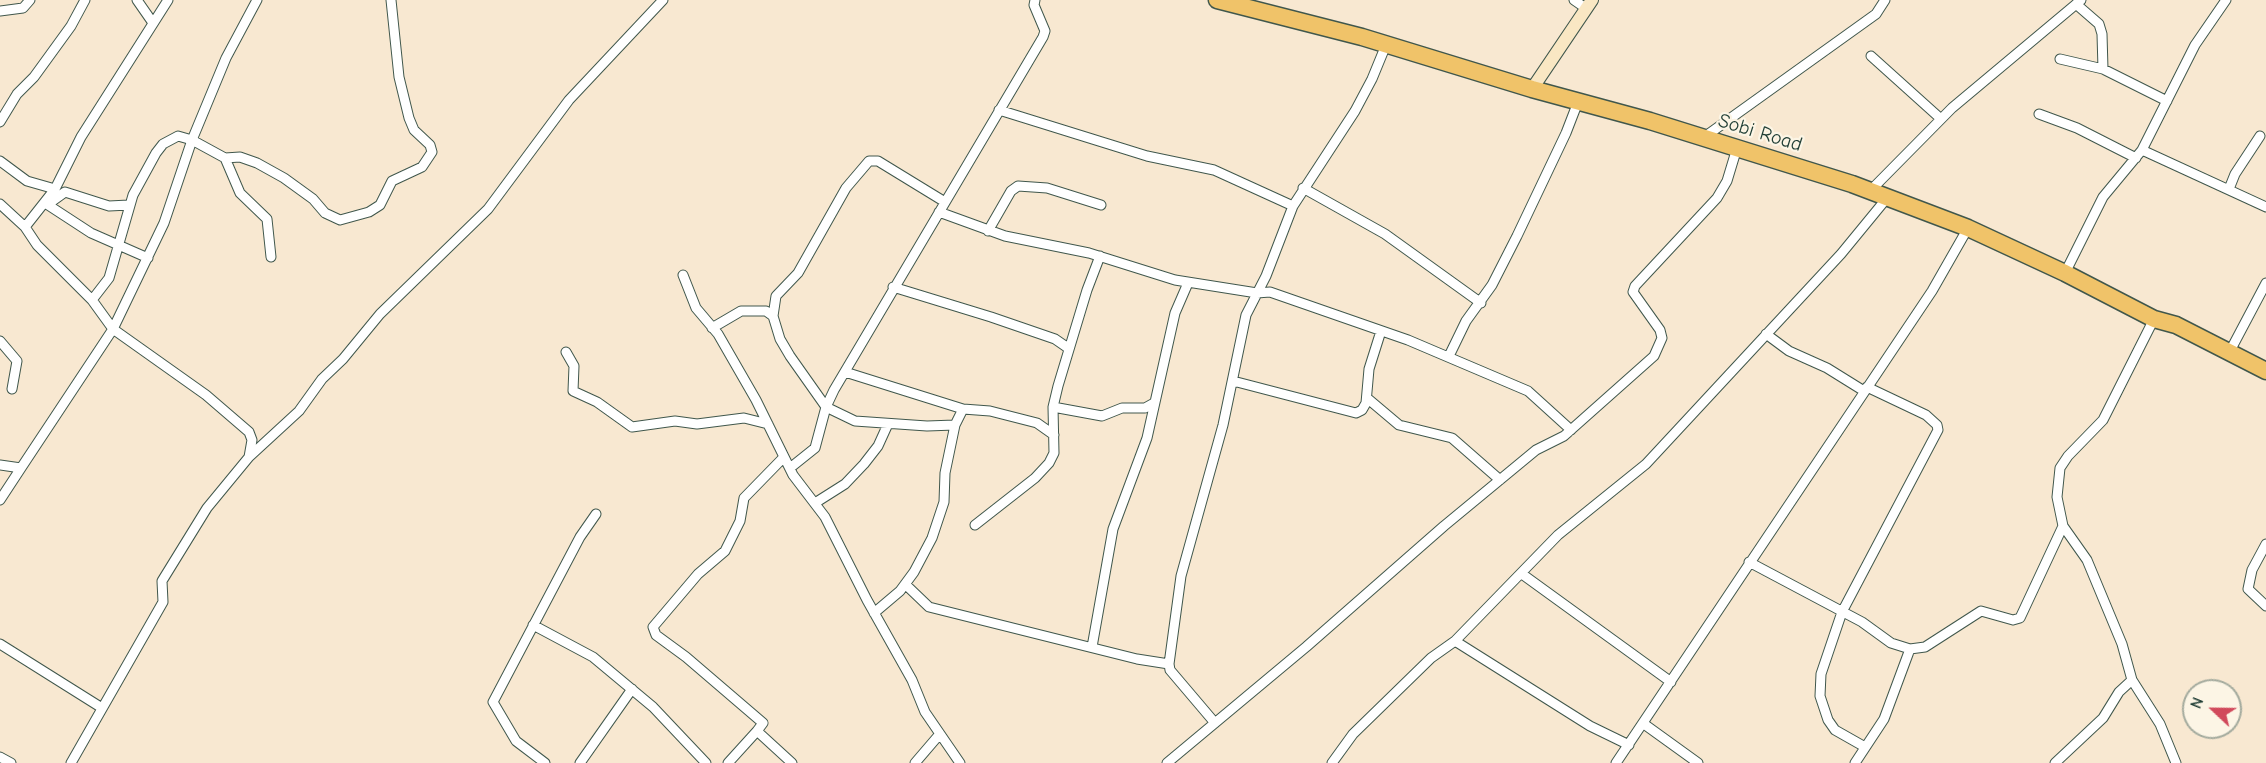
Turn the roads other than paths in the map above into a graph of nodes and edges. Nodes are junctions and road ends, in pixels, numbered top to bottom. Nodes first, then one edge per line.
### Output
1 (30, 0) edge
2 (85, 0) edge
3 (137, 0) edge
4 (168, 0) edge
5 (257, 0) edge
6 (390, 0) edge
7 (663, 0) edge
8 (1035, 0) edge
9 (1217, 0) edge
10 (1574, 0) edge
11 (1885, 0) edge
12 (2226, 0) edge
13 (2079, 2) edge
14 (1589, 4) edge
15 (0, 11) edge
16 (153, 23) junction
17 (1386, 45) junction
18 (1871, 56) dead end
19 (2060, 59) dead end
20 (2103, 69) junction
21 (1532, 89) junction
22 (2167, 101) junction
23 (1578, 102) junction
24 (999, 110) junction
25 (2039, 114) dead end
26 (1941, 119) junction
27 (0, 122) edge
28 (2260, 136) dead end
29 (1703, 138) junction
30 (192, 140) junction
31 (1737, 148) junction
32 (2139, 154) junction
33 (225, 158) junction
34 (0, 162) edge
35 (1303, 188) junction
36 (55, 189) junction
37 (2229, 189) junction
38 (1870, 191) junction
39 (1887, 198) junction
40 (945, 202) junction
41 (0, 204) edge
42 (47, 204) junction
43 (129, 205) junction
44 (1101, 205) dead end
45 (1293, 206) junction
46 (2266, 207) edge
47 (939, 212) junction
48 (25, 226) junction
49 (1968, 228) junction
50 (988, 231) junction
51 (119, 246) junction
52 (1100, 256) junction
53 (272, 257) dead end
54 (148, 258) junction
55 (2065, 273) junction
56 (683, 275) dead end
57 (1188, 282) junction
58 (2266, 283) edge
59 (893, 287) junction
60 (1257, 293) junction
61 (92, 300) junction
62 (1481, 303) junction
63 (773, 316) junction
64 (2154, 319) junction
65 (113, 328) junction
66 (712, 328) junction
67 (1074, 331) junction
68 (1381, 331) junction
69 (1766, 334) junction
70 (1055, 339) junction
71 (0, 341) edge
72 (1068, 348) junction
73 (566, 352) dead end
74 (2229, 352) junction
75 (1449, 356) junction
76 (2266, 371) edge
77 (845, 372) junction
78 (1233, 381) junction
79 (12, 389) dead end
80 (1866, 389) junction
81 (1367, 398) junction
82 (1154, 403) junction
83 (825, 406) junction
84 (963, 408) junction
85 (1053, 411) junction
86 (768, 424) junction
87 (888, 424) junction
88 (955, 425) junction
89 (1043, 425) junction
90 (1571, 430) junction
91 (1054, 435) junction
92 (249, 457) junction
93 (784, 457) junction
94 (0, 465) edge
95 (21, 468) junction
96 (790, 468) junction
97 (1500, 480) junction
98 (0, 500) edge
99 (815, 504) junction
100 (596, 514) dead end
101 (975, 525) dead end
102 (2063, 526) junction
103 (2266, 544) edge
104 (1749, 562) junction
105 (1522, 574) junction
106 (905, 584) junction
107 (2266, 606) edge
108 (1842, 612) junction
109 (874, 613) junction
110 (532, 625) junction
111 (1455, 641) junction
112 (0, 644) edge
113 (1092, 647) junction
114 (1910, 649) junction
115 (1169, 664) junction
116 (2132, 680) junction
117 (1671, 682) junction
118 (632, 689) junction
119 (102, 708) junction
120 (1215, 723) junction
121 (1644, 724) junction
122 (757, 731) junction
123 (939, 735) junction
124 (1629, 745) junction
125 (1865, 747) junction
126 (0, 758) edge
127 (72, 762) edge
128 (11, 763) edge
129 (545, 763) edge
130 (580, 763) edge
131 (706, 763) edge
132 (728, 763) edge
133 (792, 763) edge
134 (915, 763) edge
135 (960, 763) edge
136 (1167, 763) edge
137 (1332, 763) edge
138 (1616, 763) edge
139 (1698, 763) edge
140 (1855, 763) edge
141 (2055, 763) edge
142 (2176, 763) edge

1 - 15 street
2 - 27 street
3 - 16 street
4 - 16 street
5 - 30 street
6 - 33 street
7 - 92 street
8 - 24 street
9 - 17 highway, Sobi Road
10 - 14 street
11 - 29 street
12 - 22 street
13 - 20 street
13 - 26 street
14 - 21 street
16 - 36 street
17 - 21 highway, Sobi Road
17 - 35 street
18 - 26 street
19 - 20 street
20 - 22 street
21 - 23 highway, Sobi Road
22 - 32 street
23 - 29 highway, Sobi Road
23 - 62 street
24 - 40 street
24 - 45 street
25 - 32 street
26 - 38 street
28 - 37 street
29 - 31 highway, Sobi Road
30 - 33 street
30 - 43 street
30 - 54 street
31 - 38 highway, Sobi Road
31 - 90 street
32 - 37 street
32 - 55 street
33 - 53 street
34 - 36 street
35 - 45 street
35 - 62 street
36 - 42 street
37 - 46 street
38 - 39 highway, Sobi Road
39 - 49 highway, Sobi Road
39 - 69 street
40 - 47 street
40 - 63 street
41 - 48 street
42 - 43 street
42 - 48 street
42 - 51 street
43 - 51 street
44 - 50 street
45 - 60 street
47 - 50 street
47 - 59 street
48 - 61 street
49 - 55 highway, Sobi Road
49 - 80 street
50 - 52 street
51 - 54 street
51 - 61 street
52 - 57 street
52 - 67 street
54 - 65 street
55 - 64 highway, Sobi Road
56 - 66 street
57 - 60 street
57 - 82 street
58 - 74 street
59 - 70 street
59 - 77 street
60 - 68 street
60 - 78 street
61 - 65 street
62 - 75 street
63 - 66 street
63 - 83 street
64 - 74 highway, Sobi Road
64 - 102 street
65 - 92 street
65 - 95 street
66 - 86 street
67 - 70 street
67 - 72 street
68 - 75 street
68 - 81 street
69 - 80 street
69 - 105 street
70 - 72 street
71 - 79 street
72 - 85 street
73 - 86 street
74 - 76 highway, Sobi Road
75 - 90 street
77 - 83 street
77 - 84 street
78 - 81 street
78 - 115 street
80 - 104 street
80 - 108 street
81 - 97 street
82 - 85 street
82 - 113 street
83 - 87 street
83 - 96 street
84 - 88 street
84 - 89 street
85 - 89 street
85 - 91 street
86 - 93 street
87 - 88 street
87 - 99 street
88 - 106 street
89 - 91 street
90 - 97 street
91 - 101 street
92 - 119 street
93 - 96 street
93 - 122 street
94 - 95 street
95 - 98 street
96 - 99 street
97 - 120 street
99 - 109 street
100 - 110 street
102 - 114 street
102 - 116 street
103 - 107 street
104 - 108 street
104 - 117 street
105 - 111 street
105 - 117 street
106 - 109 street
106 - 113 street
108 - 114 street
108 - 125 street
109 - 123 street
110 - 118 street
110 - 129 street
111 - 124 street
111 - 137 street
112 - 119 street
113 - 115 street
114 - 125 street
115 - 120 street
116 - 141 street
116 - 142 street
117 - 121 street
118 - 130 street
118 - 131 street
119 - 127 street
120 - 136 street
121 - 124 street
121 - 139 street
122 - 132 street
122 - 133 street
123 - 134 street
123 - 135 street
124 - 138 street
125 - 140 street
126 - 128 street

